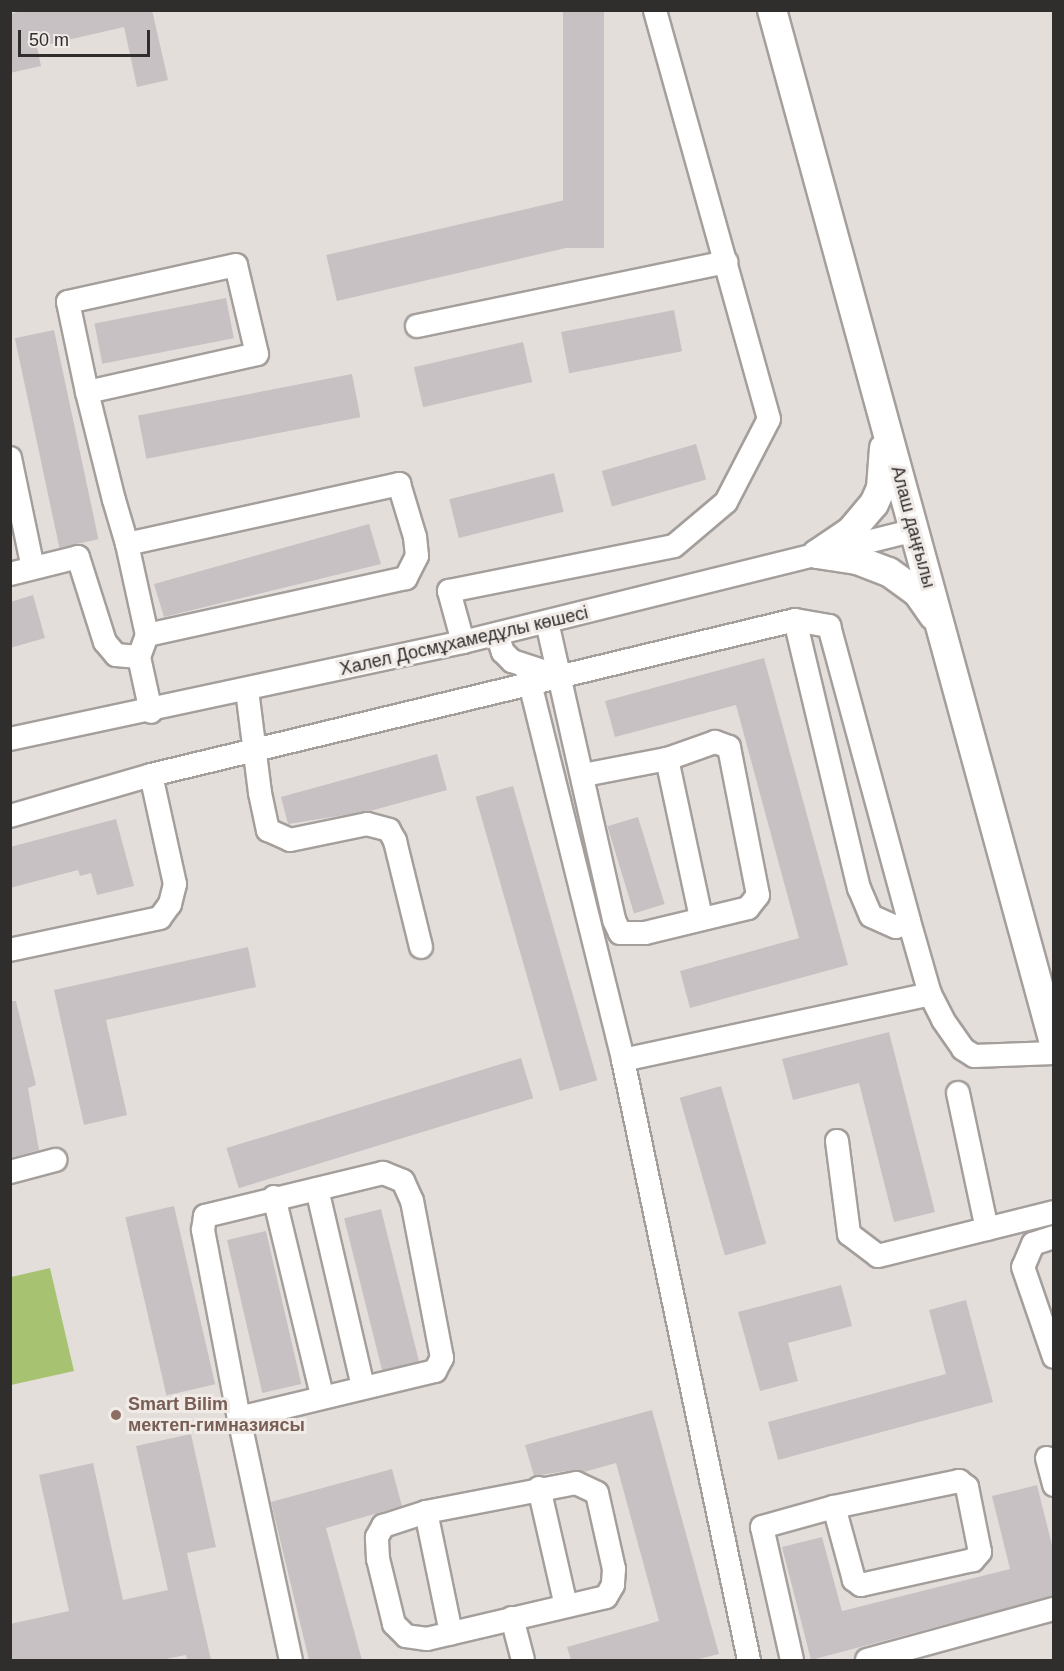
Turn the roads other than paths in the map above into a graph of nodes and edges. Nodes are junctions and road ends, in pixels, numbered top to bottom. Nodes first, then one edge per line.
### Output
1 (655, 10) edge
2 (772, 10) edge
3 (726, 262) junction
4 (417, 326) dead end
5 (87, 392) junction
6 (884, 422) junction
7 (10, 458) edge
8 (914, 530) junction
9 (127, 544) junction
10 (817, 554) junction
11 (33, 568) junction
12 (10, 574) edge
13 (795, 620) junction
14 (547, 622) junction
15 (939, 622) junction
16 (497, 634) junction
17 (147, 635) junction
18 (463, 642) junction
19 (139, 657) junction
20 (526, 676) junction
21 (561, 677) junction
22 (247, 690) junction
23 (151, 712) junction
24 (10, 739) edge
25 (253, 748) junction
26 (667, 759) junction
27 (151, 775) junction
28 (584, 775) junction
29 (10, 816) edge
30 (701, 918) junction
31 (909, 921) junction
32 (421, 947) dead end
33 (10, 950) edge
34 (930, 994) junction
35 (1053, 1043) edge
36 (1053, 1053) edge
37 (623, 1060) junction
38 (958, 1093) dead end
39 (837, 1141) dead end
40 (55, 1160) dead end
41 (10, 1172) edge
42 (317, 1189) junction
43 (274, 1197) junction
44 (1053, 1212) edge
45 (987, 1229) junction
46 (1053, 1237) edge
47 (1053, 1357) edge
48 (363, 1387) junction
49 (322, 1395) junction
50 (238, 1418) junction
51 (1047, 1458) dead end
52 (1053, 1485) edge
53 (539, 1488) junction
54 (834, 1507) junction
55 (426, 1512) junction
56 (566, 1606) junction
57 (1053, 1609) edge
58 (512, 1618) junction
59 (451, 1633) junction
60 (291, 1660) edge
61 (523, 1660) edge
62 (749, 1660) edge
63 (792, 1660) edge
64 (867, 1660) edge

1 - 3 street
2 - 6 main road, Алаш даңғылы
3 - 4 street
3 - 18 street
5 - 5 street
5 - 9 street
6 - 8 main road, Алаш даңғылы
6 - 10 main road
7 - 11 street
8 - 10 street, Халел Досмұхамедұлы көшесі
8 - 15 main road, Алаш даңғылы
9 - 17 street
9 - 17 street
10 - 14 street, Халел Досмұхамедұлы көшесі
10 - 15 main road
11 - 12 street
11 - 19 street
13 - 21 street
13 - 31 street
13 - 31 street
14 - 16 street, Халел Досмұхамедұлы көшесі
14 - 21 street
15 - 35 main road, Алаш даңғылы
16 - 18 street, Халел Досмұхамедұлы көшесі
16 - 20 street
17 - 19 street
18 - 22 street, Халел Досмұхамедұлы көшесі
19 - 23 street
20 - 21 street
20 - 25 street
20 - 37 street
21 - 28 street
22 - 23 street, Халел Досмұхамедұлы көшесі
22 - 25 street
23 - 24 street, Халел Досмұхамедұлы көшесі
25 - 27 street
25 - 32 street
26 - 28 street
26 - 30 street
26 - 30 street
27 - 29 street
27 - 33 street
28 - 30 street
31 - 34 street
34 - 36 street
34 - 37 street
37 - 62 street
38 - 45 street
39 - 45 street
40 - 41 street
42 - 43 street
42 - 48 street
42 - 48 street
43 - 49 street
43 - 50 street
44 - 45 street
46 - 47 street
48 - 49 street
49 - 50 street
50 - 60 street
51 - 52 street
53 - 55 street
53 - 56 street
53 - 56 street
54 - 54 street
54 - 63 street
55 - 59 street
55 - 59 street
56 - 58 street
57 - 64 street
58 - 59 street
58 - 61 street

